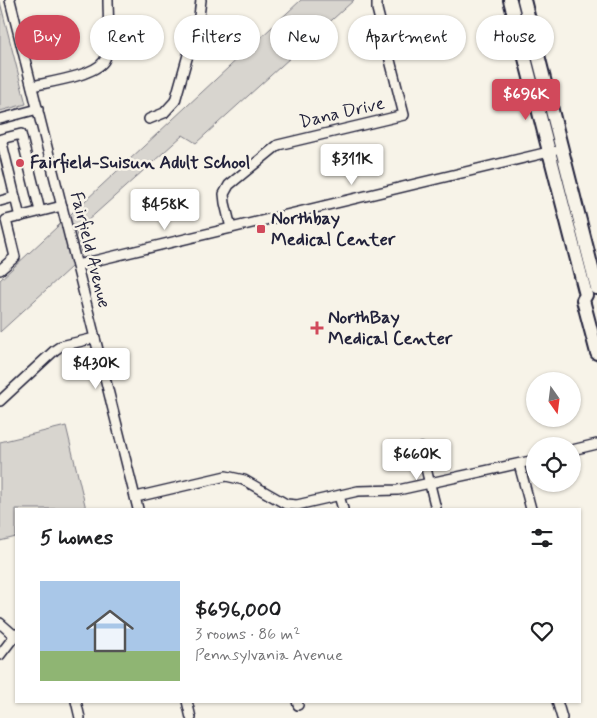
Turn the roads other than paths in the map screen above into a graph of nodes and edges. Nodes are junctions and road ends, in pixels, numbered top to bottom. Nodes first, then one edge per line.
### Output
1 (10, 0) edge
2 (108, 0) edge
3 (201, 0) edge
4 (377, 0) edge
5 (510, 0) edge
6 (524, 0) edge
7 (32, 86) junction
8 (38, 109) junction
9 (0, 119) edge
10 (149, 119) dead end
11 (562, 149) junction
12 (548, 152) junction
13 (15, 197) junction
14 (0, 201) edge
15 (62, 206) junction
16 (40, 211) junction
17 (20, 216) junction
18 (3, 221) edge
19 (231, 228) junction
20 (77, 265) junction
21 (0, 270) edge
22 (592, 292) edge
23 (597, 317) edge
24 (95, 338) junction
25 (597, 352) edge
26 (0, 400) edge
27 (597, 444) edge
28 (421, 448) dead end
29 (581, 448) edge
30 (526, 462) edge
31 (519, 464) junction
32 (429, 482) junction
33 (340, 496) junction
34 (136, 497) junction
35 (138, 508) edge
36 (343, 508) edge
37 (436, 508) edge
38 (531, 508) edge
39 (0, 623) edge
40 (15, 635) edge
41 (15, 637) edge
42 (0, 655) edge
43 (76, 703) edge
44 (187, 703) edge
45 (558, 703) edge
46 (80, 718) edge
47 (191, 718) edge
48 (562, 718) edge

1 - 7 street, Fairfield Avenue
2 - 7 street
3 - 10 street
4 - 19 street, Dana Drive
5 - 12 main road
6 - 11 main road
7 - 8 street, Fairfield Avenue
8 - 9 street
8 - 15 street, Fairfield Avenue
11 - 12 street
11 - 22 main road
12 - 19 street
12 - 22 main road
13 - 14 street
13 - 16 street
13 - 17 street
15 - 16 street
15 - 20 street, Fairfield Avenue
16 - 17 street
17 - 18 street
18 - 21 street
19 - 20 street
20 - 24 street, Fairfield Avenue
22 - 23 main road
22 - 25 main road
24 - 26 street
24 - 34 street, Fairfield Avenue
27 - 29 street
28 - 32 street
30 - 31 street
31 - 32 street
31 - 38 street
32 - 33 street
32 - 37 street
33 - 34 street
33 - 36 street
34 - 35 street, Fairfield Avenue
39 - 40 street
41 - 42 street
43 - 46 street
44 - 47 street
45 - 48 street

